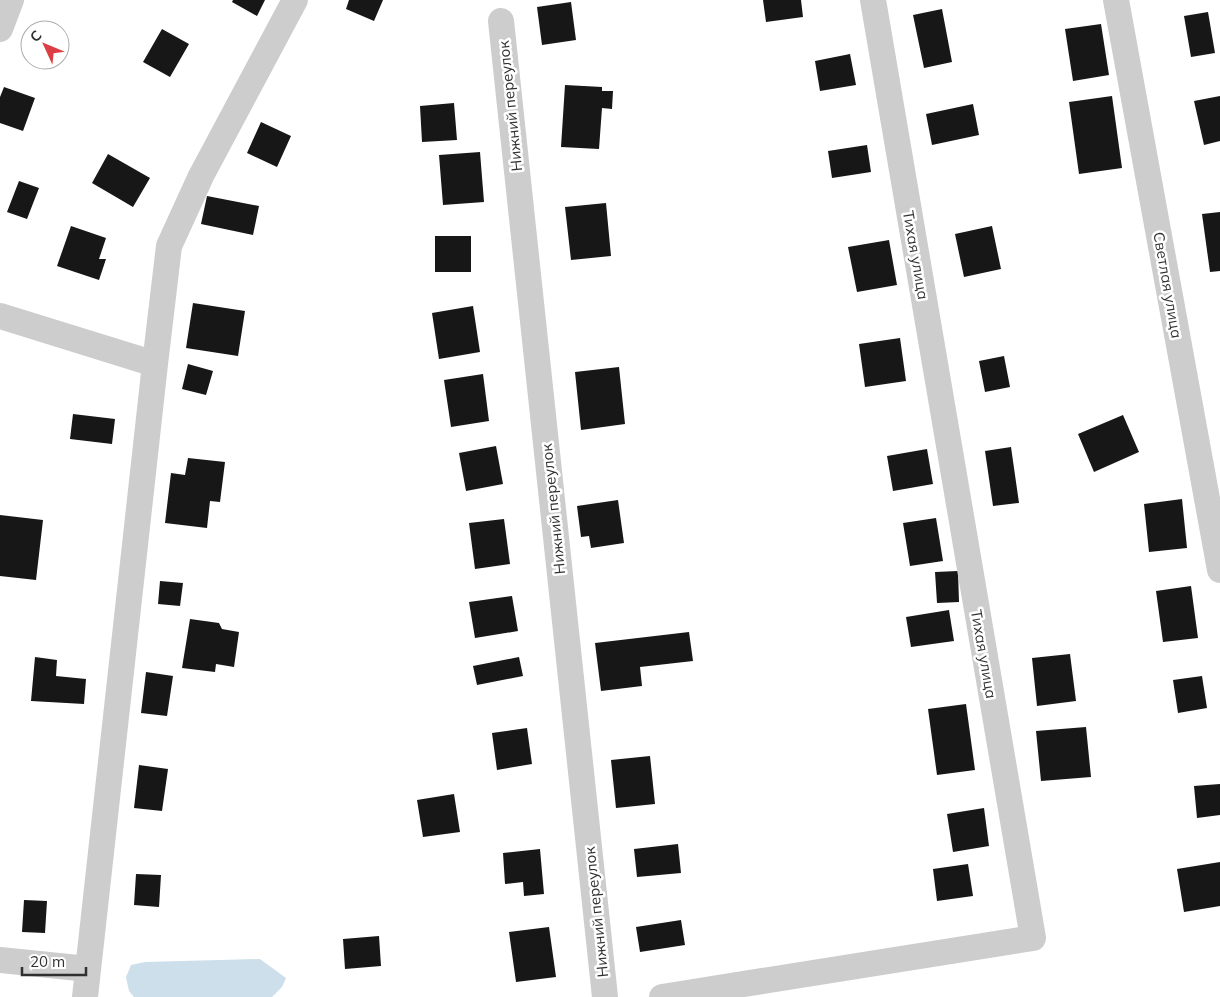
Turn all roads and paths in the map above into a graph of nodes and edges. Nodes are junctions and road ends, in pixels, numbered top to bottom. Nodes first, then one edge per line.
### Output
1 (11, 0) edge
2 (295, 0) edge
3 (873, 0) edge
4 (1116, 0) edge
5 (501, 21) dead end
6 (0, 28) edge
7 (0, 316) edge
8 (155, 364) junction
9 (1220, 570) edge
10 (0, 960) edge
11 (88, 970) junction
12 (85, 997) edge
13 (605, 997) edge
14 (662, 997) edge

1 - 6 street
2 - 8 street
3 - 14 street, Тихая улица
4 - 9 street, Светлая улица
5 - 13 street, Нижний переулок
7 - 8 street
8 - 11 street
10 - 11 street
11 - 12 street

